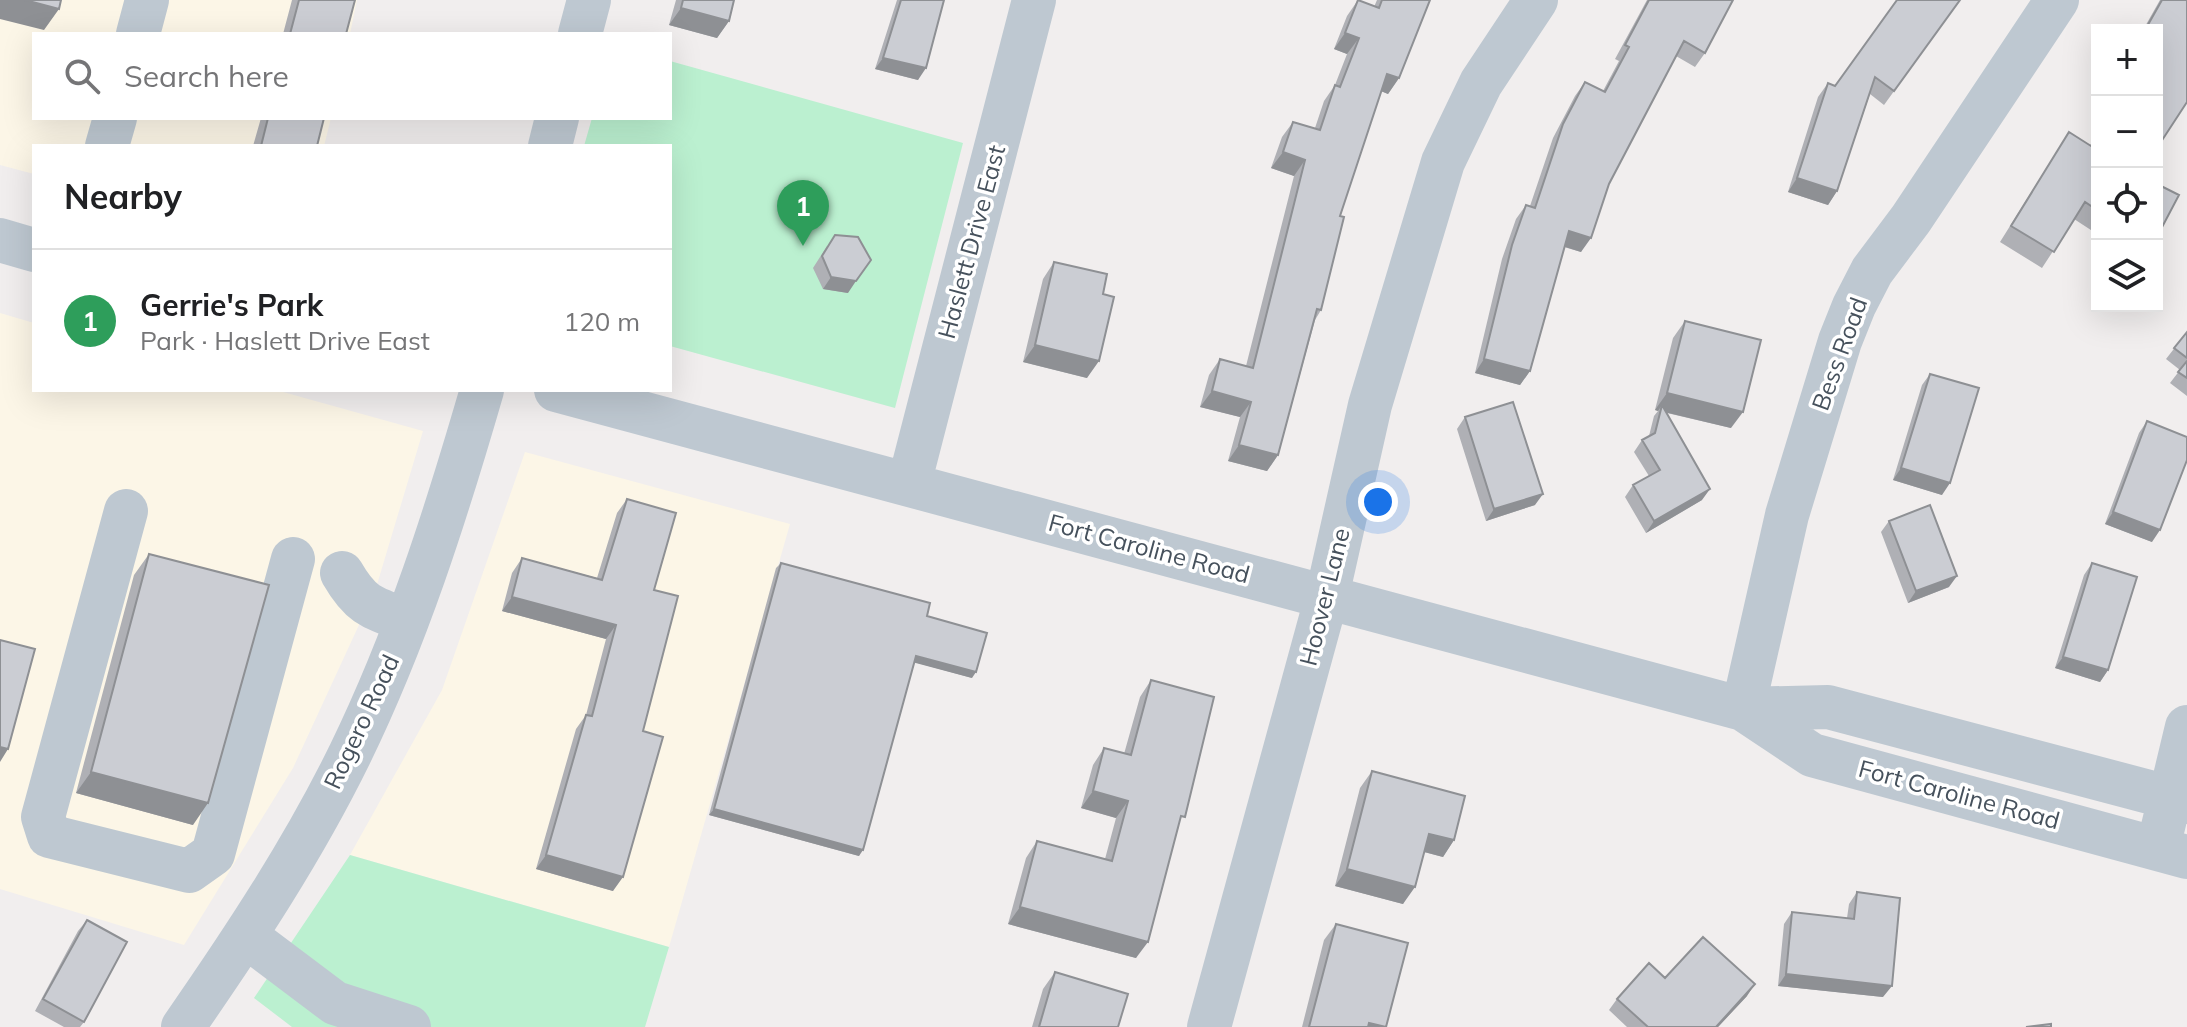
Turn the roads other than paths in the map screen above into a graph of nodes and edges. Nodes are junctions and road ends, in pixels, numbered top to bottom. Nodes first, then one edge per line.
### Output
1 (147, 0) edge
2 (589, 0) edge
3 (1034, 0) edge
4 (1536, 0) edge
5 (2057, 0) edge
6 (139, 32) edge
7 (581, 32) edge
8 (114, 120) edge
9 (556, 120) edge
10 (108, 144) edge
11 (550, 144) edge
12 (0, 240) edge
13 (32, 249) edge
14 (481, 392) edge
15 (564, 392) edge
16 (909, 484) junction
17 (126, 511) dead end
18 (293, 559) dead end
19 (342, 573) dead end
20 (1327, 596) junction
21 (407, 620) junction
22 (1743, 709) junction
23 (2187, 727) edge
24 (2178, 800) edge
25 (2172, 852) edge
26 (246, 936) junction
27 (183, 1027) edge
28 (409, 1027) edge
29 (1209, 1027) edge

1 - 6 street
2 - 7 street
3 - 16 street, Haslett Drive East
4 - 20 street, Hoover Lane
5 - 22 street, Bess Road
8 - 10 street
9 - 11 street
12 - 13 street
14 - 21 street, Rogero Road
15 - 16 street, Fort Caroline Road
16 - 20 street, Fort Caroline Road
17 - 18 street
19 - 21 street
20 - 22 street, Fort Caroline Road
20 - 29 street, Hoover Lane
21 - 26 street, Rogero Road
22 - 24 street, Fort Caroline Road
22 - 25 street, Fort Caroline Road
23 - 24 street
24 - 25 street
26 - 27 street, Rogero Road
26 - 28 street

